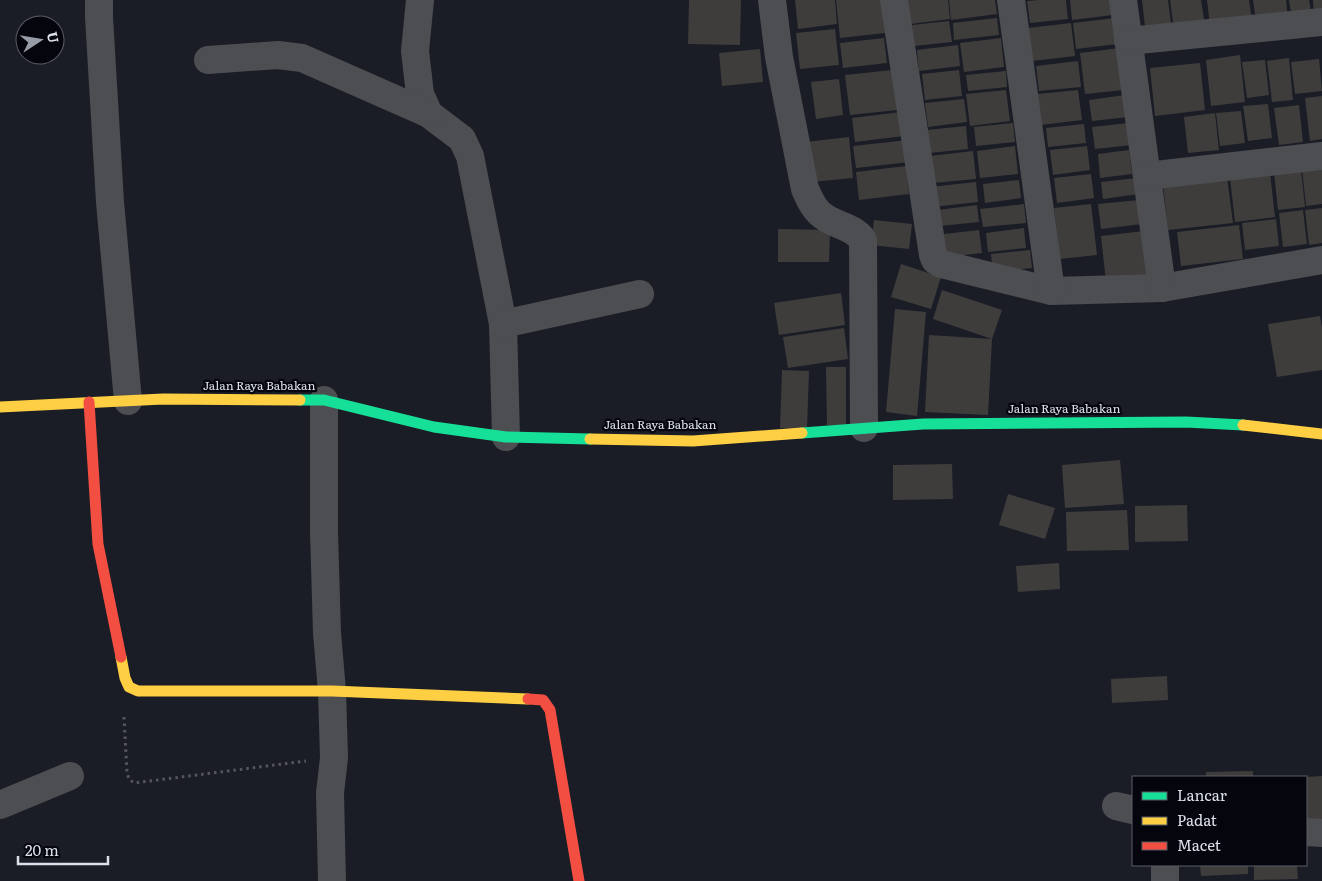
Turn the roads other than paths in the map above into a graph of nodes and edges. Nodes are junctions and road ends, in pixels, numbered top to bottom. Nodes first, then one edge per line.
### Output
1 (99, 0) edge
2 (420, 0) edge
3 (772, 0) edge
4 (894, 0) edge
5 (1011, 0) edge
6 (1123, 0) edge
7 (1322, 22) edge
8 (1128, 41) junction
9 (208, 60) dead end
10 (429, 114) junction
11 (1322, 156) edge
12 (1147, 176) junction
13 (1322, 260) edge
14 (1162, 288) junction
15 (1052, 291) junction
16 (640, 294) dead end
17 (503, 324) junction
18 (128, 400) junction
19 (324, 400) junction
20 (89, 402) junction
21 (0, 407) edge
22 (864, 428) junction
23 (1322, 434) edge
24 (506, 437) junction
25 (332, 691) junction
26 (70, 776) dead end
27 (0, 805) edge
28 (1307, 832) edge
29 (1322, 833) edge
30 (1166, 866) edge
31 (332, 881) edge
32 (579, 881) edge
33 (1165, 881) edge

1 - 18 street
2 - 10 street
3 - 22 street
4 - 15 street
5 - 15 street
6 - 8 street
7 - 8 street
8 - 12 street
9 - 10 street
10 - 17 street
11 - 12 street
12 - 14 street
13 - 14 street
14 - 15 street
16 - 17 street
17 - 24 street
18 - 19 street, Jalan Raya Babakan
18 - 20 street, Jalan Raya Babakan
19 - 24 street, Jalan Raya Babakan
19 - 25 street
20 - 21 street, Jalan Raya Babakan
20 - 25 street
22 - 23 street, Jalan Raya Babakan
22 - 24 street, Jalan Raya Babakan
25 - 31 street
25 - 32 street
26 - 27 street
28 - 29 street
30 - 33 street

